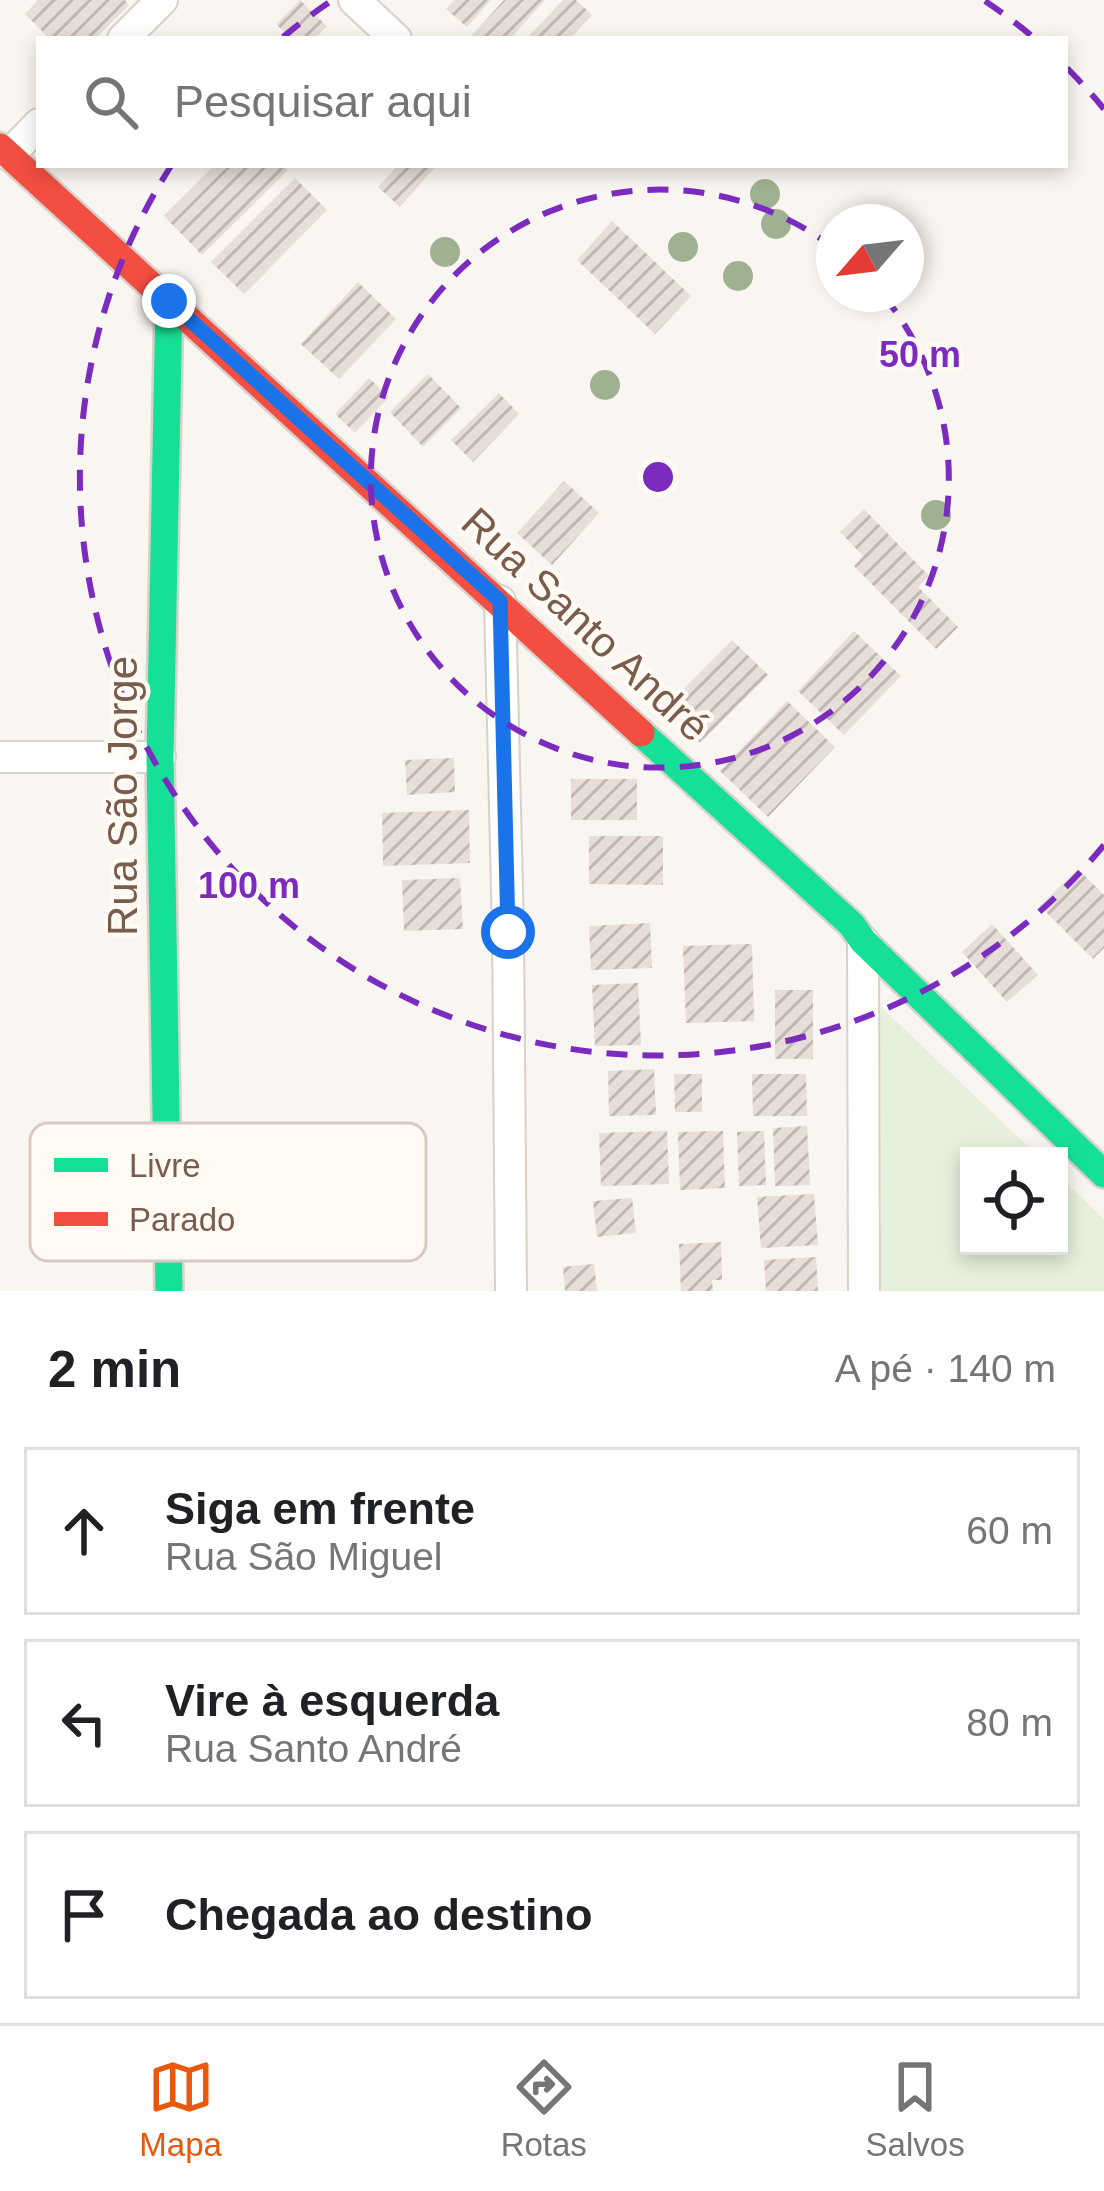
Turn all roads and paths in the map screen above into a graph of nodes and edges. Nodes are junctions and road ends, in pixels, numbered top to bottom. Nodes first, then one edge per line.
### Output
1 (162, 0) edge
2 (354, 0) edge
3 (126, 36) edge
4 (393, 36) edge
5 (36, 126) edge
6 (4, 150) edge
7 (169, 301) junction
8 (500, 601) junction
9 (0, 757) edge
10 (160, 757) junction
11 (863, 941) junction
12 (166, 1123) edge
13 (1104, 1174) edge
14 (168, 1261) edge
15 (169, 1291) edge
16 (511, 1291) edge
17 (864, 1291) edge

1 - 3 street
2 - 4 street
5 - 6 street
6 - 7 street, Rua Santo André
7 - 8 street, Rua Santo André
7 - 10 street, Rua São Jorge
8 - 11 street, Rua Santo André
8 - 16 street
9 - 10 street
10 - 12 street, Rua São Jorge
11 - 13 street, Rua Santo André
11 - 17 street
14 - 15 street, Rua São Jorge

